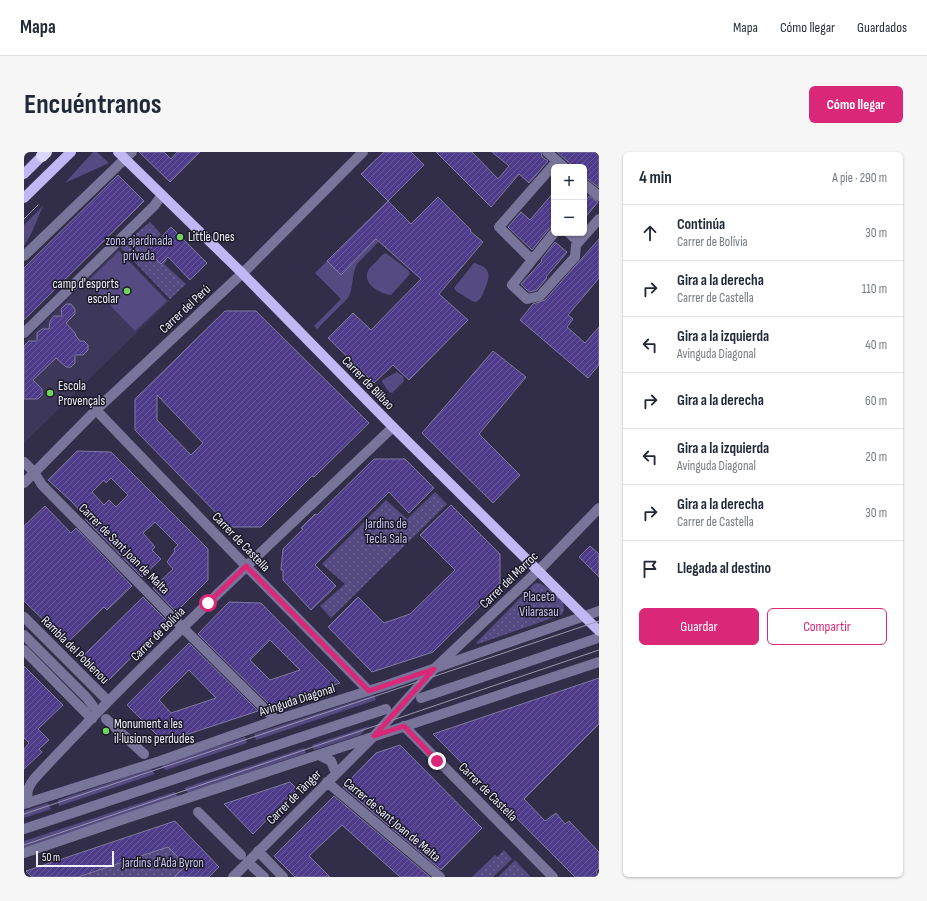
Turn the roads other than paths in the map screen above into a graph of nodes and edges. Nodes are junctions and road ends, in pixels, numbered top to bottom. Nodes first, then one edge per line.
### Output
1 (71, 152) edge
2 (363, 152) edge
3 (547, 152) edge
4 (44, 154) edge
5 (125, 154) edge
6 (561, 164) edge
7 (24, 174) edge
8 (551, 174) edge
9 (587, 190) edge
10 (162, 195) junction
11 (599, 196) edge
12 (24, 198) edge
13 (599, 219) edge
14 (552, 236) edge
15 (572, 236) edge
16 (579, 242) junction
17 (24, 256) edge
18 (532, 260) junction
19 (242, 273) junction
20 (24, 333) edge
21 (96, 410) junction
22 (392, 427) junction
23 (24, 462) edge
24 (34, 472) junction
25 (24, 483) edge
26 (599, 508) edge
27 (246, 566) junction
28 (538, 570) junction
29 (599, 611) edge
30 (583, 616) junction
31 (24, 617) edge
32 (182, 628) junction
33 (24, 634) edge
34 (597, 635) edge
35 (24, 650) edge
36 (599, 662) edge
37 (434, 669) junction
38 (369, 691) junction
39 (421, 698) dead end
40 (108, 701) junction
41 (93, 706) dead end
42 (386, 709) dead end
43 (92, 719) junction
44 (106, 719) dead end
45 (276, 720) junction
46 (404, 726) junction
47 (374, 736) junction
48 (144, 754) dead end
49 (319, 755) junction
50 (336, 773) junction
51 (328, 782) junction
52 (26, 804) edge
53 (198, 812) dead end
54 (24, 829) edge
55 (258, 851) junction
56 (24, 853) edge
57 (241, 855) dead end
58 (253, 867) dead end
59 (237, 876) edge
60 (264, 877) edge
61 (283, 877) edge
62 (440, 877) edge
63 (553, 877) edge

1 - 12 main road
2 - 19 street, Carrer del Perú
3 - 6 street
4 - 7 main road
5 - 10 main road, Carrer de Bilbao
5 - 17 street
8 - 18 street
9 - 11 street
10 - 19 main road, Carrer de Bilbao
10 - 20 street
13 - 16 street
14 - 18 street
15 - 16 street
16 - 18 street
19 - 21 street, Carrer del Perú
19 - 22 main road, Carrer de Bilbao
21 - 24 street, Carrer del Perú
21 - 27 street, Carrer de Castella
22 - 27 street, Carrer de Bolívia
22 - 28 main road, Carrer de Bilbao
23 - 24 street, Carrer de Sant Joan de Malta
24 - 25 street, Carrer del Perú
24 - 32 street, Carrer de Sant Joan de Malta
26 - 28 street, Carrer del Marroc
27 - 32 street, Carrer de Bolívia
27 - 38 street, Carrer de Castella
28 - 30 main road, Carrer de Bilbao
28 - 37 street, Carrer del Marroc
29 - 30 street, Avinguda Diagonal
30 - 34 main road, Carrer de Bilbao
30 - 37 street, Avinguda Diagonal
31 - 40 street, Rambla del Poblenou
32 - 40 street, Carrer de Bolívia
32 - 45 street, Carrer de Sant Joan de Malta
33 - 41 street, Rambla del Poblenou
34 - 39 street
35 - 43 street
36 - 46 street
37 - 38 street, Avinguda Diagonal
37 - 47 street, Carrer del Marroc
38 - 45 street, Avinguda Diagonal
40 - 43 street, Carrer de Bolívia
42 - 54 street
43 - 52 street, Carrer de Bolívia
44 - 48 street
45 - 52 street, Avinguda Diagonal
46 - 47 street
46 - 63 street, Carrer de Castella
47 - 49 street
47 - 50 street, Carrer de Tànger
49 - 50 street
49 - 56 street
50 - 51 street, Carrer de Tànger
51 - 55 street, Carrer de Tànger
51 - 62 street, Carrer de Sant Joan de Malta
53 - 57 street
55 - 59 street, Carrer de Tànger
55 - 61 street
58 - 60 street

